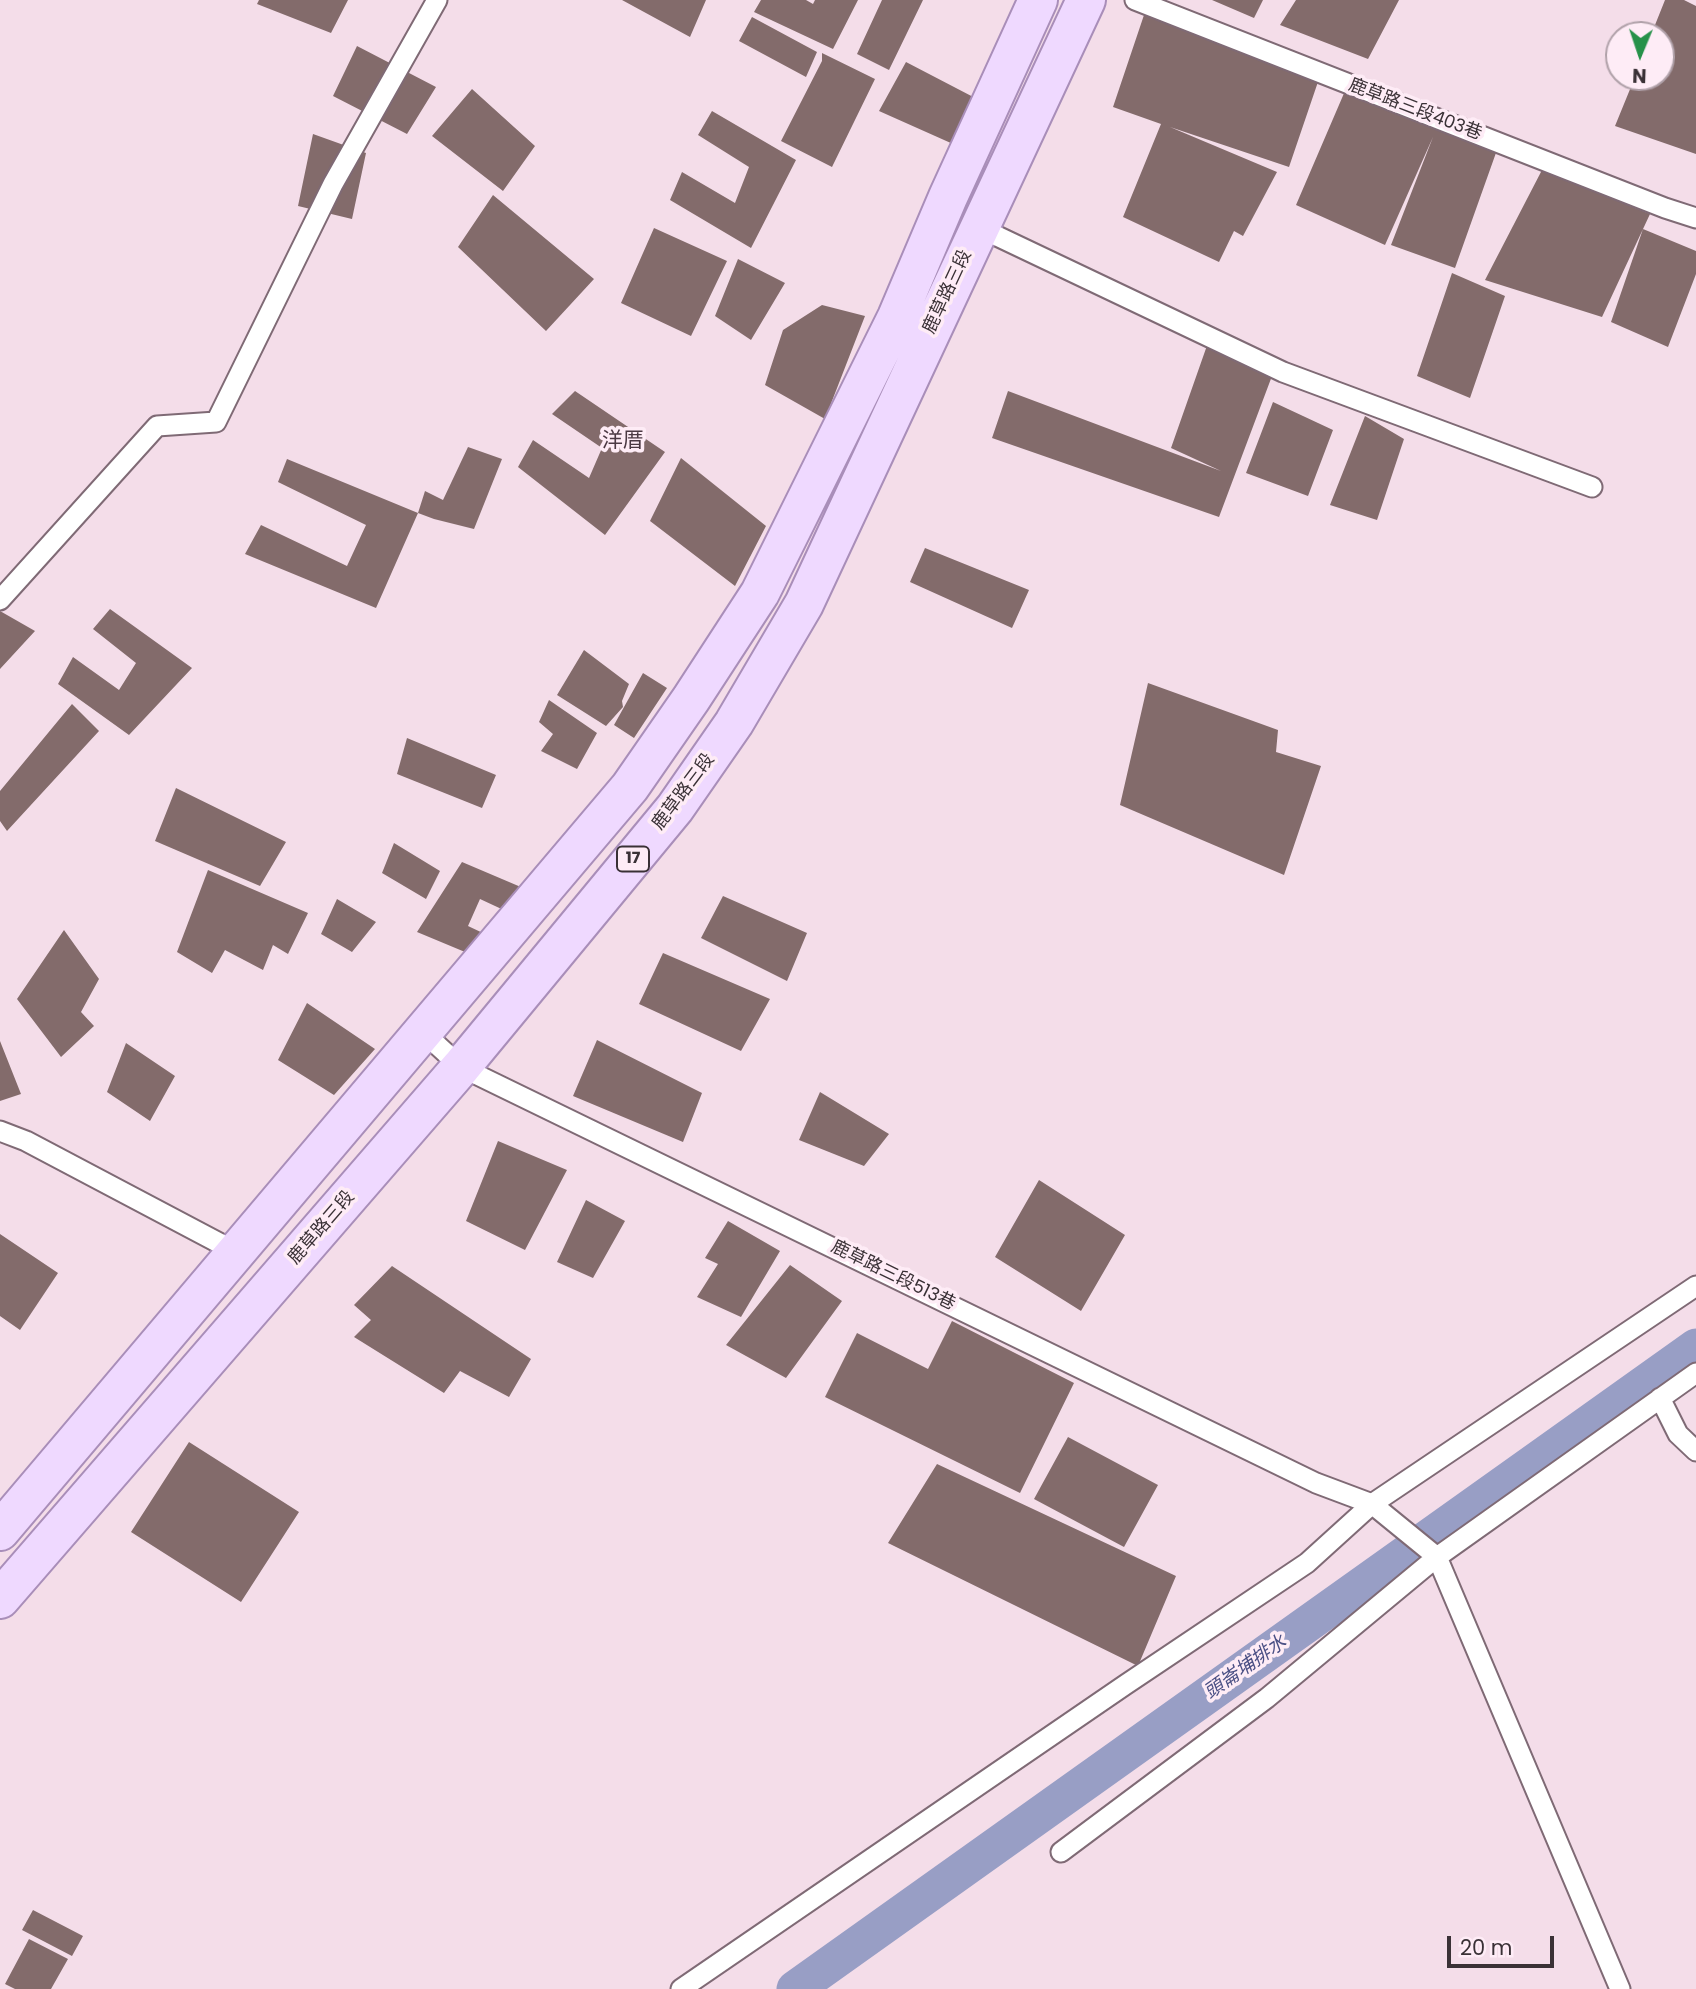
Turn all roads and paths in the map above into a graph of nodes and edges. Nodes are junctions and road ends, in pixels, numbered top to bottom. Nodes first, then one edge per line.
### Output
1 (437, 0) edge
2 (1038, 0) edge
3 (1086, 0) edge
4 (1135, 0) edge
5 (1696, 218) edge
6 (978, 228) junction
7 (1592, 487) dead end
8 (0, 600) edge
9 (691, 699) junction
10 (734, 723) junction
11 (630, 787) junction
12 (676, 808) junction
13 (424, 1032) junction
14 (461, 1067) junction
15 (0, 1131) edge
16 (238, 1253) junction
17 (1696, 1286) edge
18 (1696, 1373) edge
19 (1660, 1398) junction
20 (1696, 1451) edge
21 (1372, 1504) junction
22 (0, 1531) edge
23 (1437, 1557) junction
24 (0, 1600) edge
25 (1061, 1852) dead end
26 (681, 1989) edge
27 (1620, 1989) edge

1 - 8 lane
2 - 9 main road, 鹿草路三段
3 - 6 main road, 鹿草路三段 / 17
4 - 5 lane, 鹿草路三段403巷
6 - 7 lane
6 - 10 main road, 鹿草路三段 / 17
9 - 10 main road
9 - 11 main road, 鹿草路三段
10 - 12 main road, 鹿草路三段 / 17
11 - 12 main road
11 - 13 main road, 鹿草路三段
12 - 14 main road, 鹿草路三段 / 17
13 - 14 lane, 鹿草路三段513巷
13 - 16 main road, 鹿草路三段
14 - 21 lane, 鹿草路三段513巷
14 - 24 main road, 鹿草路三段 / 17
15 - 16 lane
16 - 22 main road, 鹿草路三段
17 - 21 lane
18 - 19 lane
19 - 20 lane
19 - 23 lane
21 - 23 lane, 鹿草路三段513巷
21 - 26 lane
23 - 25 lane
23 - 27 lane

